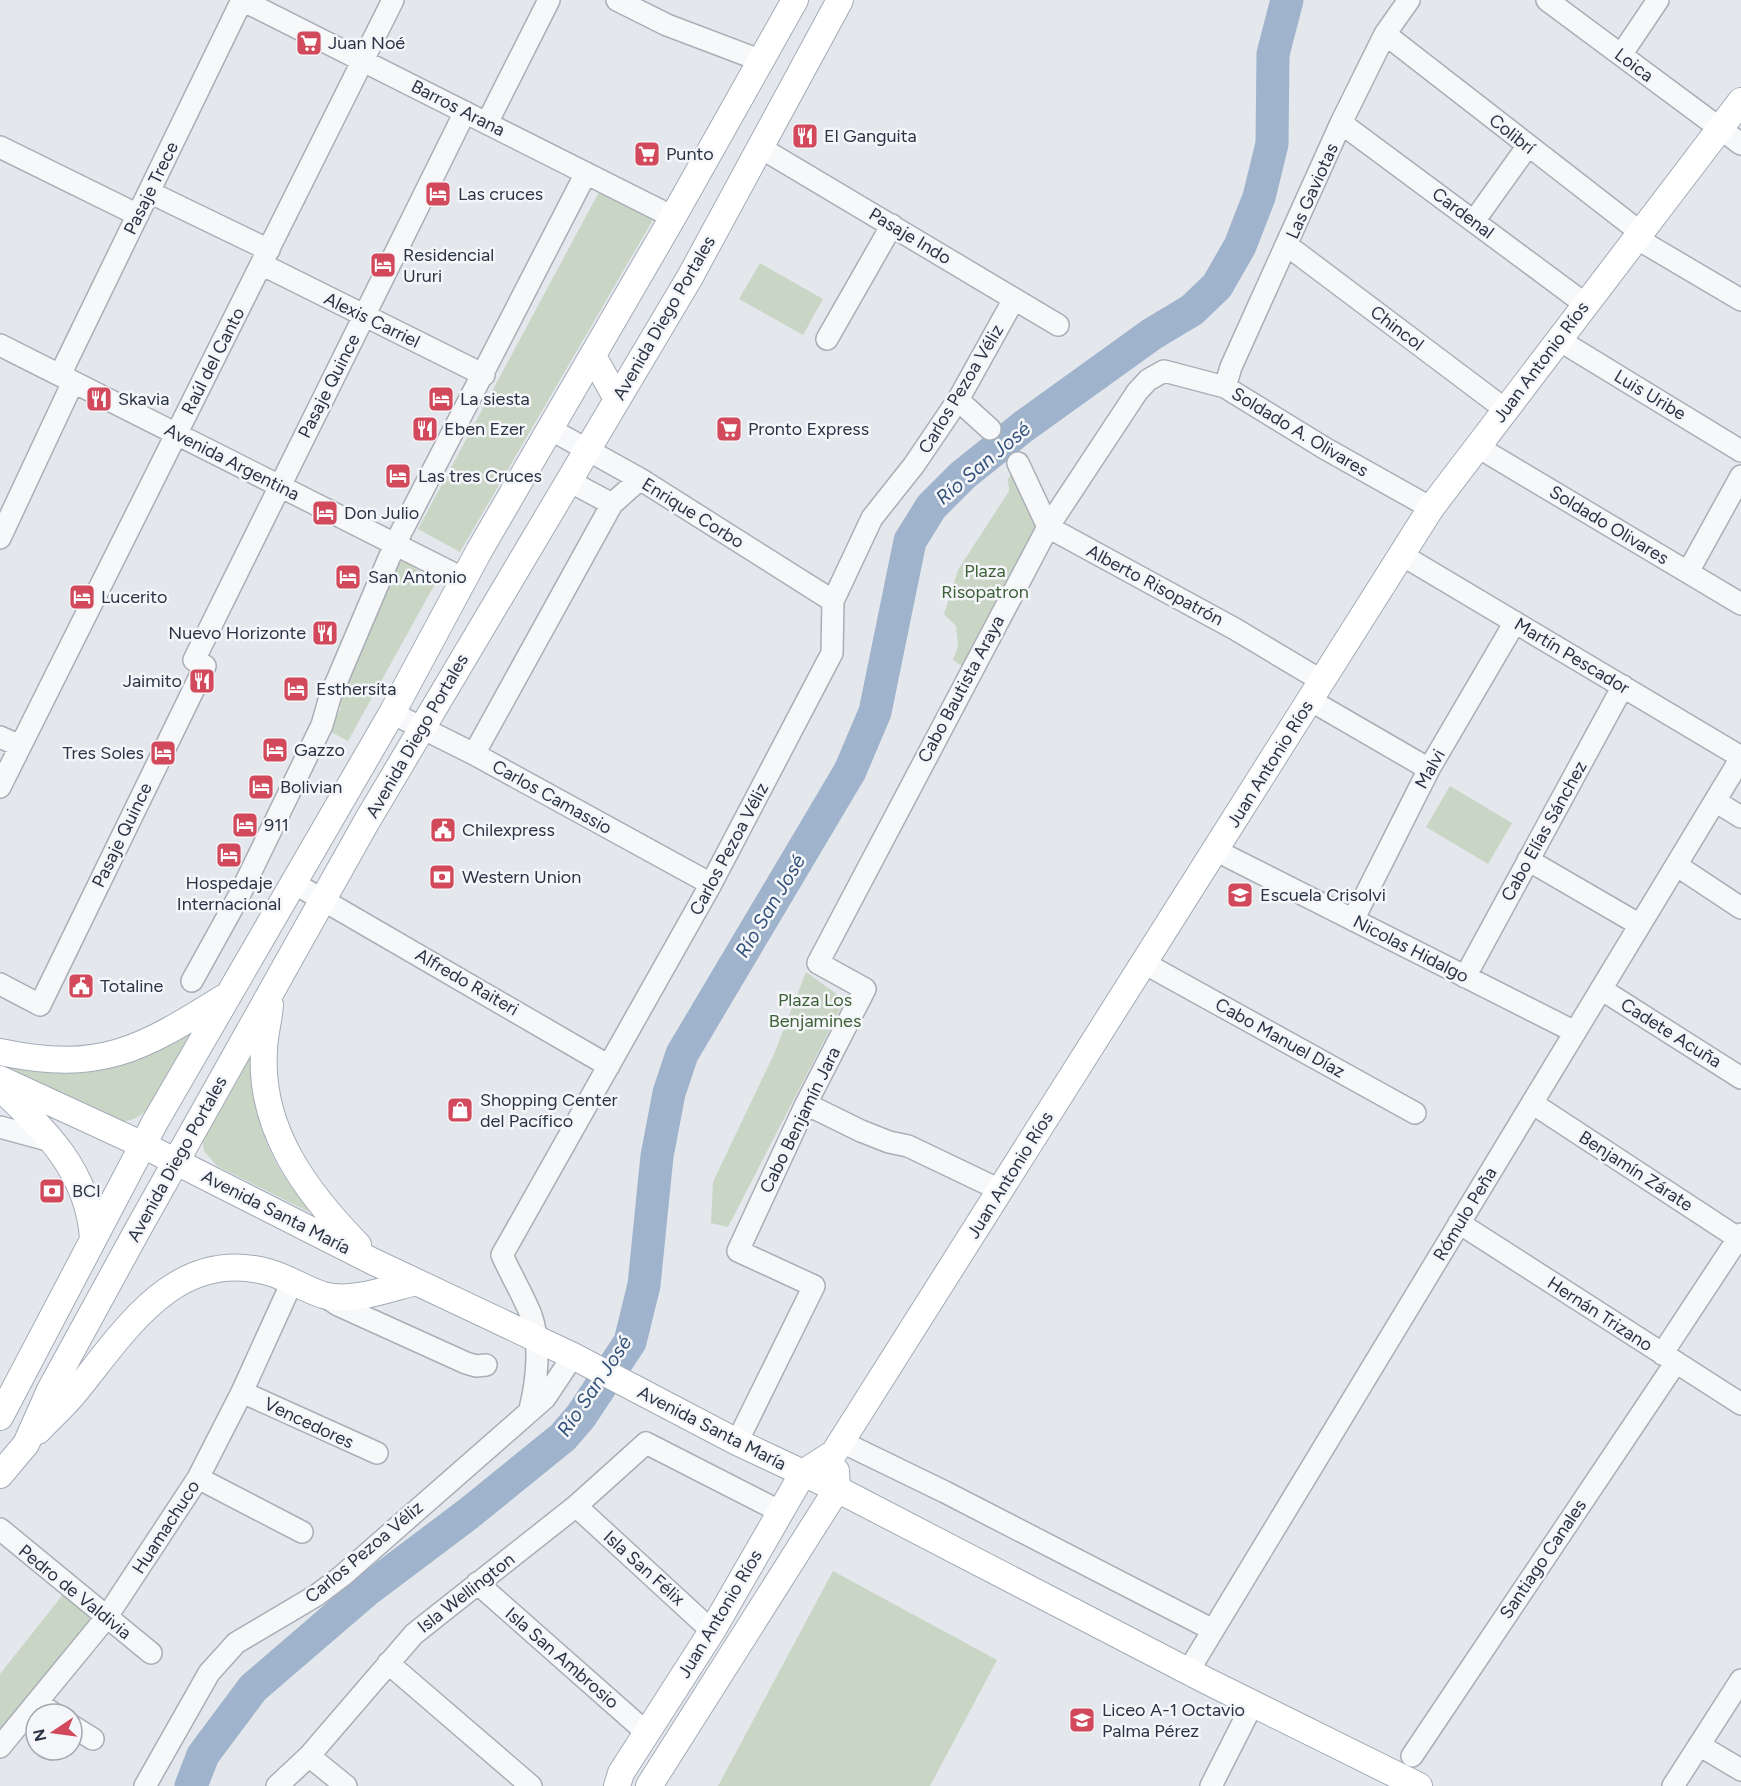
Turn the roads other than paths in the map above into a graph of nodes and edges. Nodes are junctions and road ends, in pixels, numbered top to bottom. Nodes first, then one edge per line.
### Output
1 (242, 0) edge
2 (393, 0) edge
3 (549, 0) edge
4 (617, 0) edge
5 (795, 0) edge
6 (840, 0) edge
7 (1409, 0) edge
8 (1547, 0) edge
9 (1658, 0) edge
10 (264, 5) edge
11 (1385, 34) junction
12 (777, 35) junction
13 (812, 55) junction
14 (1621, 55) junction
15 (363, 61) junction
16 (762, 61) junction
17 (1741, 101) edge
18 (465, 112) junction
19 (487, 123) junction
20 (1341, 123) junction
21 (1719, 130) junction
22 (1741, 144) edge
23 (0, 147) edge
24 (1527, 147) junction
25 (761, 148) junction
26 (586, 173) junction
27 (149, 192) junction
28 (138, 215) junction
29 (673, 217) junction
30 (1474, 221) junction
31 (892, 225) junction
32 (1638, 235) junction
33 (1288, 246) junction
34 (265, 257) junction
35 (1014, 299) junction
36 (1741, 300) edge
37 (1585, 304) junction
38 (364, 316) junction
39 (1058, 325) dead end
40 (827, 339) dead end
41 (1559, 340) junction
42 (0, 345) edge
43 (593, 356) junction
44 (1164, 372) joint
45 (484, 375) junction
46 (66, 379) junction
47 (1225, 387) junction
48 (617, 399) junction
49 (958, 400) junction
50 (1506, 410) junction
51 (550, 429) junction
52 (990, 429) dead end
53 (176, 434) junction
54 (1478, 447) junction
55 (587, 449) junction
56 (1741, 451) edge
57 (1018, 463) dead end
58 (1741, 476) edge
59 (640, 479) junction
60 (569, 481) junction
61 (279, 486) junction
62 (612, 504) junction
63 (1431, 508) junction
64 (1048, 527) junction
65 (0, 538) edge
66 (395, 544) junction
67 (1402, 555) junction
68 (1688, 572) junction
69 (464, 579) junction
70 (833, 601) junction
71 (1741, 604) edge
72 (1515, 622) junction
73 (1623, 686) junction
74 (1316, 690) junction
75 (392, 713) junction
76 (421, 729) junction
77 (0, 737) edge
78 (20, 746) junction
79 (474, 754) junction
80 (1741, 757) edge
81 (1429, 769) junction
82 (0, 787) edge
83 (1715, 801) junction
84 (1741, 817) edge
85 (1215, 850) junction
86 (1528, 860) junction
87 (1676, 865) junction
88 (292, 882) junction
89 (711, 884) junction
90 (325, 900) junction
91 (1741, 908) edge
92 (1353, 920) junction
93 (1640, 925) junction
94 (1144, 963) junction
95 (1465, 977) junction
96 (192, 981) dead end
97 (0, 984) edge
98 (865, 989) joint
99 (1601, 989) junction
100 (272, 993) junction
101 (228, 995) junction
102 (1575, 1032) junction
103 (4, 1052) edge
104 (609, 1066) junction
105 (1741, 1078) edge
106 (0, 1079) edge
107 (0, 1088) edge
108 (1532, 1103) junction
109 (806, 1104) junction
110 (1415, 1113) dead end
111 (0, 1127) edge
112 (55, 1142) junction
113 (143, 1145) junction
114 (176, 1161) junction
115 (1000, 1190) junction
116 (1459, 1223) junction
117 (1740, 1237) edge
118 (93, 1239) junction
119 (372, 1261) junction
120 (292, 1282) junction
121 (416, 1282) junction
122 (322, 1295) junction
123 (536, 1339) junction
124 (1669, 1358) junction
125 (578, 1359) junction
126 (486, 1365) dead end
127 (242, 1392) junction
128 (1741, 1404) edge
129 (530, 1409) junction
130 (0, 1417) edge
131 (737, 1442) junction
132 (26, 1444) junction
133 (838, 1448) junction
134 (377, 1454) dead end
135 (803, 1473) junction
136 (0, 1475) edge
137 (198, 1478) junction
138 (837, 1489) junction
139 (576, 1506) junction
140 (781, 1512) junction
141 (0, 1529) edge
142 (302, 1532) dead end
143 (477, 1583) junction
144 (106, 1618) junction
145 (1213, 1630) junction
146 (712, 1631) junction
147 (151, 1653) dead end
148 (388, 1663) junction
149 (1189, 1670) junction
150 (1741, 1680) edge
151 (49, 1702) edge
152 (1254, 1703) junction
153 (24, 1726) edge
154 (84, 1733) edge
155 (647, 1733) junction
156 (93, 1739) dead end
157 (1699, 1745) junction
158 (0, 1747) edge
159 (309, 1756) junction
160 (1412, 1756) dead end
161 (1741, 1770) edge
162 (145, 1786) edge
163 (277, 1786) edge
164 (346, 1786) edge
165 (531, 1786) edge
166 (617, 1786) edge
167 (649, 1786) edge
168 (1211, 1786) edge
169 (1419, 1786) edge
170 (1673, 1786) edge

1 - 10 street, Barros Arana
1 - 27 street, Pasaje Trece
2 - 15 street, Raúl del Canto
3 - 19 street
4 - 16 street
5 - 12 main road, Avenida Diego Portales
6 - 13 main road, Avenida Diego Portales
7 - 11 street, Las Gaviotas
8 - 14 street, Loica
9 - 14 street
10 - 15 street, Barros Arana
11 - 20 street, Las Gaviotas
11 - 24 street, Colibrí
12 - 13 main road
12 - 16 main road, Avenida Diego Portales
13 - 25 main road, Avenida Diego Portales
14 - 21 street, Loica
15 - 18 street, Barros Arana
15 - 34 street, Raúl del Canto
16 - 29 main road, Avenida Diego Portales
17 - 21 main road, Juan Antonio Ríos
18 - 19 street, Barros Arana
18 - 38 street, Pasaje Quince
19 - 26 street, Barros Arana
20 - 30 street, Cardenal
20 - 33 street, Las Gaviotas
21 - 22 street, Loica
21 - 32 main road, Juan Antonio Ríos
23 - 28 street
24 - 30 street
24 - 32 street, Colibrí
25 - 31 street, Pasaje Indo
25 - 48 main road, Avenida Diego Portales
26 - 29 street, Barros Arana
26 - 45 street
27 - 28 street, Pasaje Trece
27 - 34 street, Alexis Carriel
28 - 46 street, Pasaje Trece
29 - 43 main road, Avenida Diego Portales
30 - 37 street, Cardenal
31 - 35 street, Pasaje Indo
31 - 40 street
32 - 36 street, Colibrí
32 - 37 main road, Juan Antonio Ríos
33 - 47 street, Las Gaviotas
33 - 50 street, Chincol
34 - 38 street, Alexis Carriel
34 - 53 street, Raúl del Canto
35 - 39 street, Pasaje Indo
35 - 49 street, Carlos Pezoa Véliz
37 - 41 main road, Juan Antonio Ríos
38 - 45 street, Alexis Carriel
38 - 61 street, Pasaje Quince
41 - 50 main road, Juan Antonio Ríos
41 - 56 street, Luis Uribe
42 - 46 street, Avenida Argentina
43 - 48 main road
43 - 51 main road, Avenida Diego Portales
44 - 47 street, Soldado A. Olivares
44 - 64 street, Cabo Bautista Araya
45 - 66 street
46 - 53 street, Avenida Argentina
46 - 65 street, Pasaje Trece
47 - 63 street, Soldado A. Olivares
48 - 55 main road, Avenida Diego Portales
49 - 52 street
49 - 70 street, Carlos Pezoa Véliz
50 - 54 main road, Juan Antonio Ríos
51 - 55 street, Enrique Corbo
51 - 69 main road, Avenida Diego Portales
53 - 61 street, Avenida Argentina
53 - 78 street, Raúl del Canto
54 - 63 main road, Juan Antonio Ríos
54 - 68 street, Soldado Olivares
55 - 59 street, Enrique Corbo
55 - 60 main road, Avenida Diego Portales
57 - 64 street
58 - 68 street
59 - 62 street
59 - 70 street, Enrique Corbo
60 - 62 street
60 - 76 main road, Avenida Diego Portales
61 - 66 street, Avenida Argentina
61 - 97 street, Pasaje Quince
62 - 79 street
63 - 67 main road, Juan Antonio Ríos
64 - 74 street, Alberto Risopatrón
64 - 98 street, Cabo Bautista Araya
66 - 69 street, Avenida Argentina
66 - 96 street
67 - 72 street, Martín Pescador
67 - 74 main road, Juan Antonio Ríos
68 - 71 street, Soldado Olivares
69 - 75 main road, Avenida Diego Portales
70 - 89 street, Carlos Pezoa Véliz
72 - 73 street, Martín Pescador
72 - 81 street, Malvi
73 - 80 street, Martín Pescador
73 - 86 street, Cabo Elías Sánchez
74 - 81 street, Alberto Risopatrón
74 - 85 main road, Juan Antonio Ríos
75 - 76 street, Carlos Camassio
75 - 88 main road, Avenida Diego Portales
76 - 79 street, Carlos Camassio
76 - 90 main road, Avenida Diego Portales
77 - 78 street
78 - 82 street, Raúl del Canto
79 - 89 street, Carlos Camassio
80 - 83 street, Rómulo Peña
81 - 92 street, Malvi
83 - 84 street
83 - 87 street, Rómulo Peña
85 - 92 street, Nicolas Hidalgo
85 - 94 main road, Juan Antonio Ríos
86 - 93 street
86 - 95 street, Cabo Elías Sánchez
87 - 91 street
87 - 93 street, Rómulo Peña
88 - 90 street, Alfredo Raiteri
88 - 101 main road, Avenida Diego Portales
89 - 104 street, Carlos Pezoa Véliz
90 - 100 main road, Avenida Diego Portales
90 - 104 street, Alfredo Raiteri
92 - 95 street, Nicolas Hidalgo
93 - 99 street, Rómulo Peña
94 - 110 street, Cabo Manuel Díaz
94 - 115 main road, Juan Antonio Ríos
95 - 102 street, Nicolas Hidalgo
98 - 109 street, Cabo Benjamín Jara
99 - 102 street, Rómulo Peña
99 - 105 street, Cadete Acuña
100 - 114 main road, Avenida Diego Portales
100 - 119 main road
101 - 103 main road
101 - 113 main road, Avenida Diego Portales
102 - 108 street, Rómulo Peña
104 - 123 street, Carlos Pezoa Véliz
106 - 113 main road, Avenida Santa María
107 - 112 main road
108 - 116 street, Rómulo Peña
108 - 117 street, Benjamín Zárate
109 - 115 street
109 - 131 street, Cabo Benjamín Jara
111 - 112 street
112 - 118 main road
113 - 114 main road, Avenida Santa María
113 - 118 main road, Avenida Diego Portales
114 - 119 main road, Avenida Santa María
114 - 132 main road, Avenida Diego Portales
115 - 133 main road, Juan Antonio Ríos
116 - 124 street, Hernán Trizano
116 - 145 street, Rómulo Peña
117 - 124 street, Santiago Canales
118 - 130 main road, Avenida Diego Portales
119 - 121 main road, Avenida Santa María
120 - 122 main road
120 - 127 street, Huamachuco
120 - 132 main road
121 - 122 main road
121 - 123 main road, Avenida Santa María
122 - 126 street
123 - 125 main road, Avenida Santa María
123 - 129 street, Carlos Pezoa Véliz
124 - 128 street, Hernán Trizano
124 - 160 street, Santiago Canales
125 - 129 street, Carlos Pezoa Véliz
125 - 131 main road, Avenida Santa María
127 - 134 street, Vencedores
127 - 137 street, Huamachuco
129 - 162 street, Carlos Pezoa Véliz
131 - 135 main road, Avenida Santa María
132 - 136 main road, Avenida Diego Portales
133 - 135 main road, Juan Antonio Ríos
133 - 138 main road
133 - 145 street
135 - 138 main road, Avenida Santa María
135 - 140 main road, Juan Antonio Ríos
137 - 142 street
137 - 144 street, Huamachuco
138 - 149 main road, Avenida Santa María
138 - 167 main road, Juan Antonio Ríos
139 - 140 street, Isla Wellington
139 - 143 street, Isla Wellington
139 - 146 street, Isla San Félix
140 - 146 main road, Juan Antonio Ríos
141 - 144 street, Pedro de Valdivia
143 - 148 street, Isla Wellington
143 - 155 street, Isla San Ambrosio
144 - 147 street, Pedro de Valdivia
144 - 151 street, Huamachuco
145 - 149 street, Rómulo Peña
146 - 155 main road, Juan Antonio Ríos
148 - 159 street, Isla Wellington
148 - 165 street
149 - 152 main road, Avenida Santa María
150 - 157 street
152 - 168 street
152 - 169 main road, Avenida Santa María
153 - 158 street, Huamachuco
154 - 156 street
155 - 166 main road, Juan Antonio Ríos
157 - 161 street
157 - 170 street
159 - 163 street, Isla Wellington
159 - 164 street

